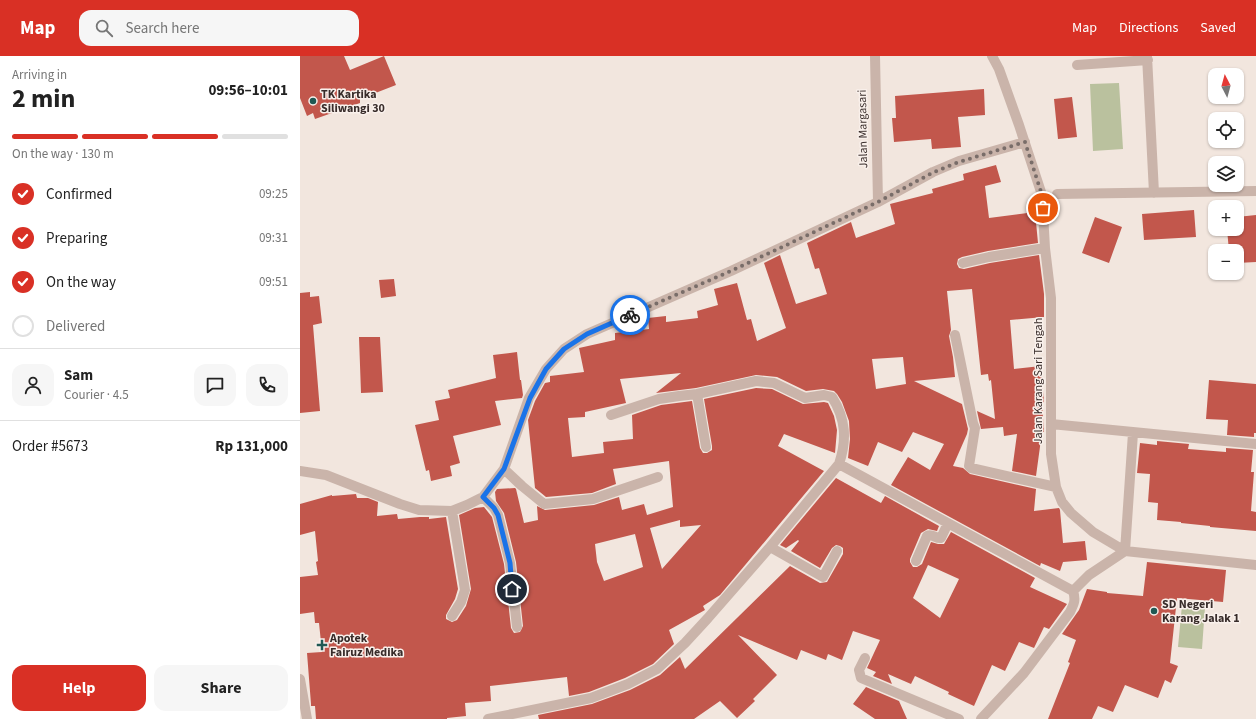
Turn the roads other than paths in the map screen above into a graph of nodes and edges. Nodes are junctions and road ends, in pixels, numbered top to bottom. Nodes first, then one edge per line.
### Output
1 (875, 56) edge
2 (992, 56) edge
3 (1147, 58) edge
4 (1077, 65) dead end
5 (1025, 142) junction
6 (1256, 191) edge
7 (1154, 193) junction
8 (1057, 194) dead end
9 (878, 202) junction
10 (1045, 248) junction
11 (962, 263) dead end
12 (955, 335) dead end
13 (697, 394) junction
14 (611, 415) dead end
15 (1051, 424) junction
16 (1133, 433) junction
17 (1256, 444) edge
18 (706, 447) dead end
19 (839, 464) junction
20 (504, 469) junction
21 (300, 471) edge
22 (658, 477) dead end
23 (1056, 486) junction
24 (483, 497) junction
25 (452, 511) junction
26 (948, 523) junction
27 (770, 547) junction
28 (837, 551) dead end
29 (1125, 551) junction
30 (916, 561) dead end
31 (1256, 565) edge
32 (1073, 591) junction
33 (452, 616) dead end
34 (517, 627) dead end
35 (865, 658) dead end
36 (300, 679) edge
37 (307, 719) edge
38 (488, 719) edge
39 (960, 719) edge
40 (981, 719) edge

1 - 9 street, Jalan Margasari
2 - 5 street, Jalan Karang Sari Tengah
3 - 4 street
3 - 7 street
5 - 9 street
5 - 10 street, Jalan Karang Sari Tengah
6 - 7 street
7 - 8 street
9 - 20 street
10 - 11 street
10 - 15 street, Jalan Karang Sari Tengah
12 - 23 street
13 - 14 street
13 - 18 street
13 - 19 street
15 - 16 street
15 - 23 street, Jalan Karang Sari Tengah
16 - 17 street
16 - 29 street
19 - 26 street
19 - 27 street
20 - 22 street
20 - 24 street
21 - 25 street
23 - 29 street, Jalan Karang Sari Tengah
24 - 25 street
24 - 34 street
25 - 33 street
26 - 30 street
26 - 32 street
27 - 28 street
27 - 38 street
29 - 31 street, Jalan Karang Sari Tengah
29 - 32 street
32 - 40 street
35 - 39 street
36 - 37 street

